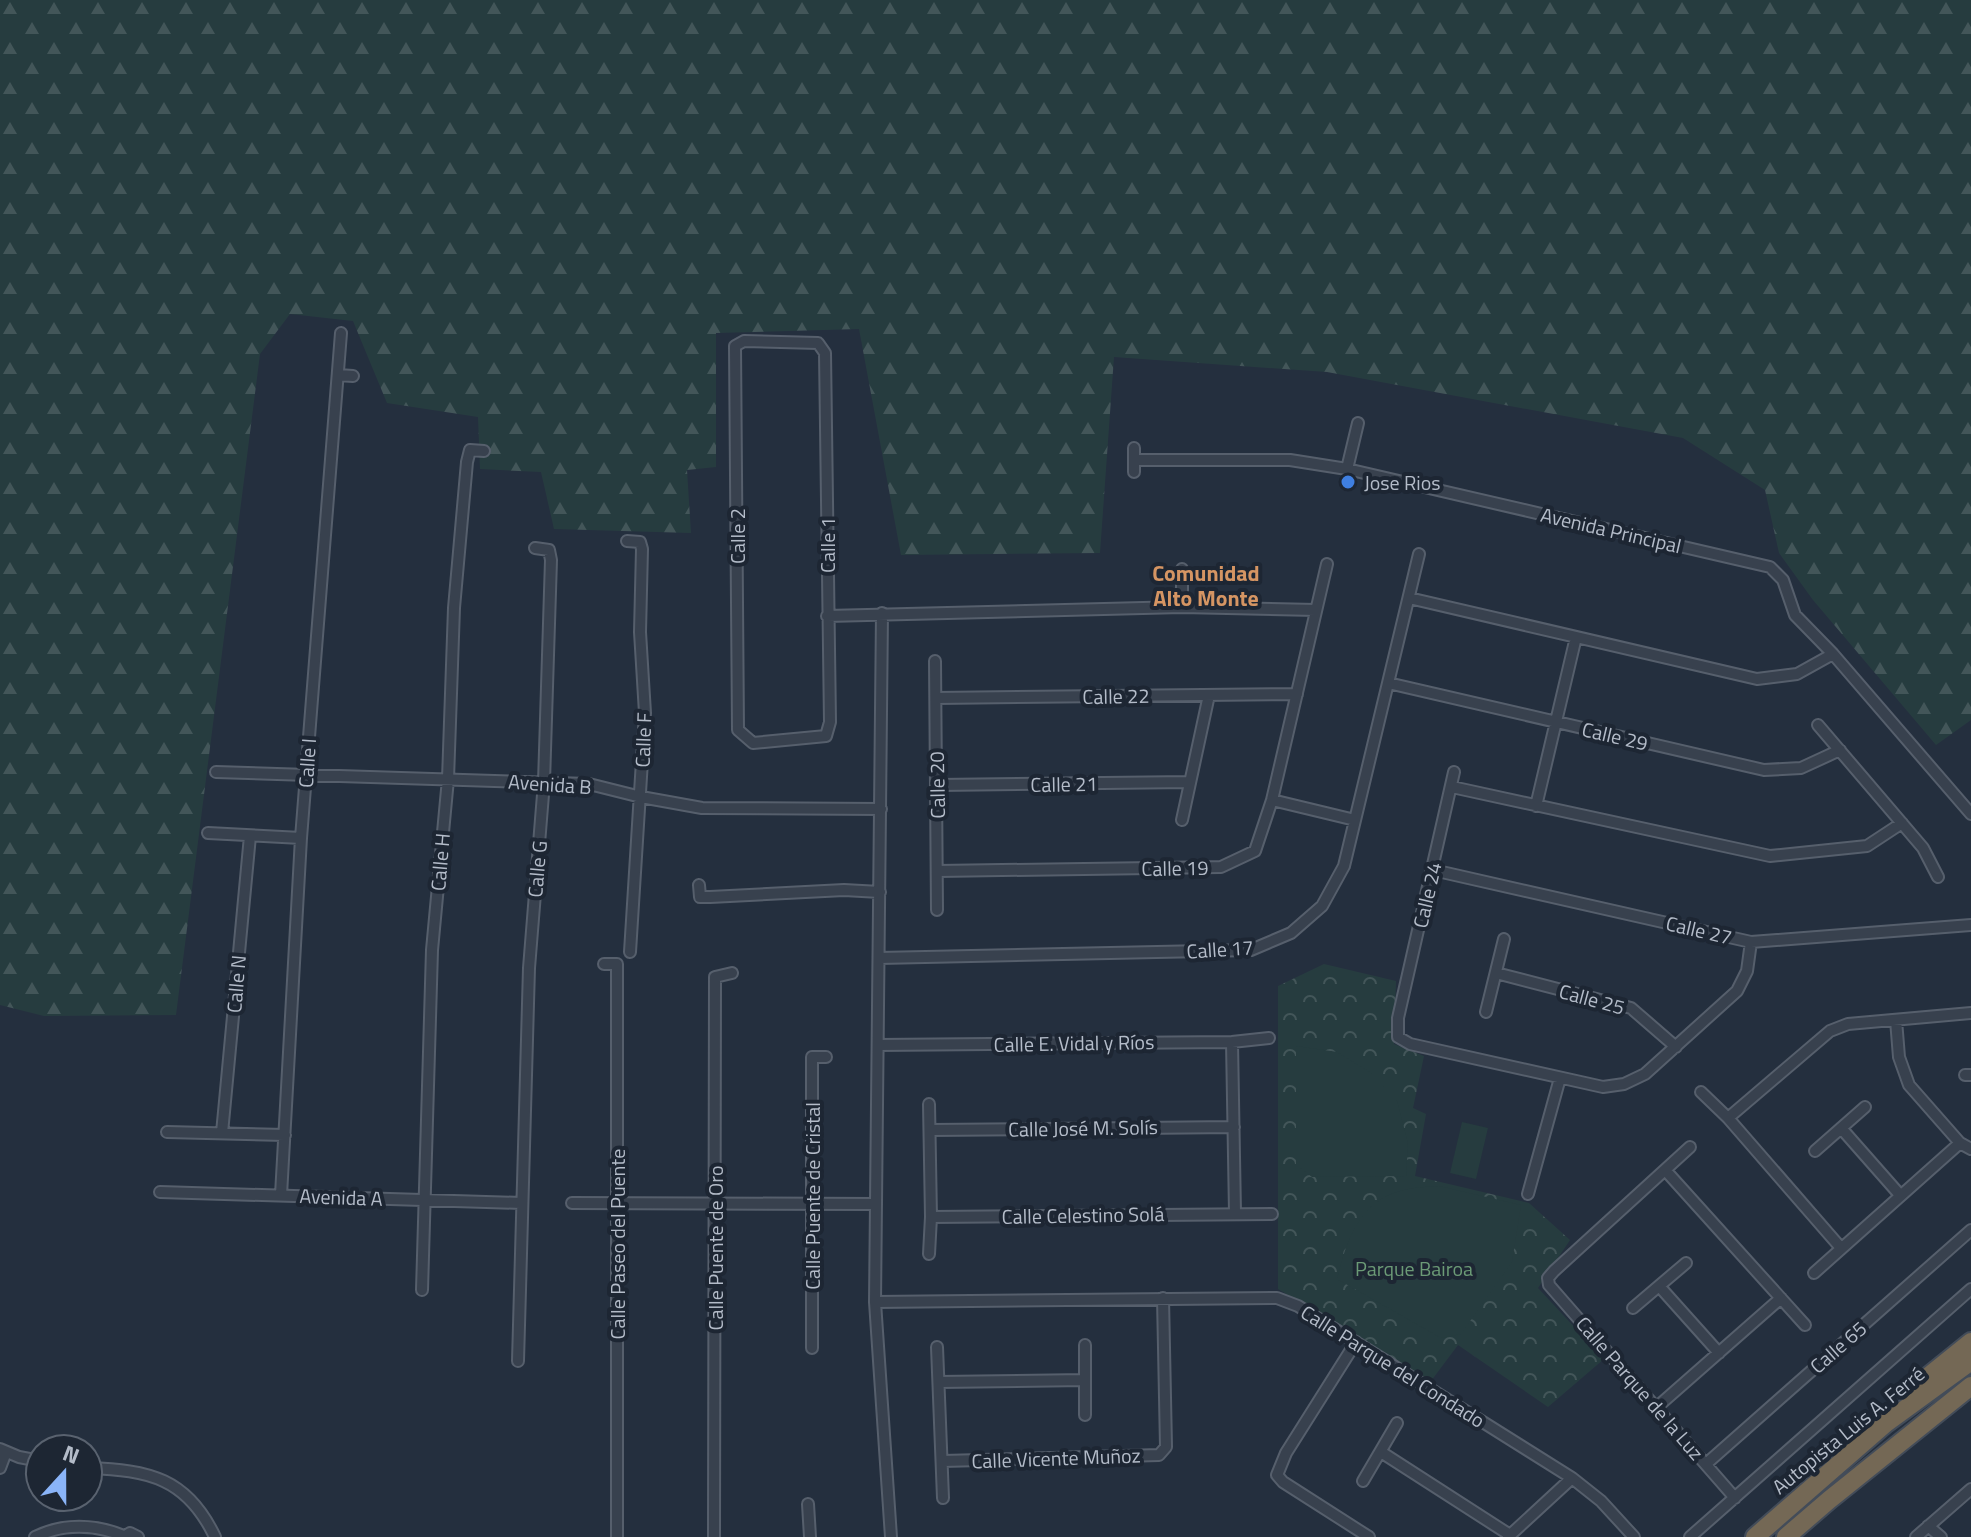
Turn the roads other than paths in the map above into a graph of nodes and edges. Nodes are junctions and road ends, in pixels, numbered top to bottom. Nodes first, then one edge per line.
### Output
1 (341, 333) dead end
2 (825, 353) joint
3 (338, 375) junction
4 (353, 376) dead end
5 (1358, 423) dead end
6 (1134, 448) dead end
7 (484, 451) dead end
8 (1347, 469) junction
9 (627, 541) dead end
10 (535, 548) dead end
11 (1419, 554) dead end
12 (1327, 564) dead end
13 (1182, 569) dead end
14 (1409, 598) junction
15 (1182, 607) junction
16 (1316, 610) junction
17 (882, 613) junction
18 (827, 616) junction
19 (1576, 637) junction
20 (1833, 654) junction
21 (935, 661) dead end
22 (1388, 683) junction
23 (1297, 694) junction
24 (1209, 695) junction
25 (936, 698) junction
26 (1556, 722) junction
27 (1818, 725) dead end
28 (826, 736) joint
29 (1840, 750) junction
30 (216, 772) dead end
31 (1454, 772) dead end
32 (306, 774) junction
33 (448, 779) junction
34 (544, 782) junction
35 (1190, 782) junction
36 (938, 785) junction
37 (1452, 787) junction
38 (641, 797) junction
39 (1272, 800) junction
40 (1536, 806) junction
41 (881, 809) junction
42 (1971, 814) edge
43 (1182, 820) dead end
44 (1355, 820) junction
45 (1902, 823) junction
46 (208, 833) dead end
47 (250, 836) junction
48 (301, 838) junction
49 (1433, 870) junction
50 (938, 871) junction
51 (1938, 877) dead end
52 (699, 885) dead end
53 (880, 892) junction
54 (937, 910) dead end
55 (1971, 925) edge
56 (1504, 939) dead end
57 (1751, 942) junction
58 (630, 952) dead end
59 (879, 958) junction
60 (604, 964) dead end
61 (732, 973) dead end
62 (1496, 973) junction
63 (1486, 1012) dead end
64 (1971, 1013) edge
65 (1896, 1020) junction
66 (1269, 1038) dead end
67 (1232, 1042) junction
68 (878, 1045) junction
69 (1676, 1047) junction
70 (826, 1057) dead end
71 (1560, 1078) junction
72 (1701, 1092) dead end
73 (929, 1104) dead end
74 (1865, 1107) dead end
75 (1728, 1118) junction
76 (1234, 1127) junction
77 (1841, 1128) junction
78 (931, 1130) junction
79 (167, 1132) dead end
80 (222, 1133) junction
81 (285, 1135) junction
82 (1960, 1143) junction
83 (1690, 1147) dead end
84 (1971, 1149) edge
85 (1815, 1151) dead end
86 (1666, 1171) junction
87 (160, 1192) dead end
88 (1528, 1194) dead end
89 (281, 1195) junction
90 (1900, 1195) junction
91 (425, 1200) junction
92 (521, 1203) junction
93 (572, 1203) dead end
94 (876, 1204) junction
95 (617, 1205) junction
96 (715, 1205) junction
97 (812, 1205) junction
98 (1235, 1213) junction
99 (1272, 1214) dead end
100 (931, 1217) junction
101 (1971, 1230) edge
102 (1841, 1248) junction
103 (929, 1254) dead end
104 (1686, 1263) dead end
105 (1814, 1273) dead end
106 (1659, 1286) junction
107 (1971, 1289) edge
108 (422, 1290) dead end
109 (1163, 1298) junction
110 (1781, 1298) junction
111 (875, 1302) junction
112 (1633, 1308) dead end
113 (1805, 1325) dead end
114 (1356, 1342) junction
115 (1971, 1342) edge
116 (1085, 1345) dead end
117 (937, 1347) dead end
118 (812, 1348) dead end
119 (1719, 1353) junction
120 (518, 1361) dead end
121 (1971, 1361) edge
122 (1085, 1380) junction
123 (939, 1382) junction
124 (1971, 1386) edge
125 (1657, 1407) junction
126 (1085, 1415) dead end
127 (1397, 1423) dead end
128 (1886, 1423) junction
129 (3, 1451) edge
130 (1381, 1452) junction
131 (24, 1457) edge
132 (943, 1461) junction
133 (1706, 1464) junction
134 (0, 1468) edge
135 (104, 1469) edge
136 (1572, 1478) junction
137 (1363, 1481) dead end
138 (1971, 1489) edge
139 (943, 1498) dead end
140 (1735, 1498) junction
141 (808, 1504) dead end
142 (1928, 1526) junction
143 (1627, 1535) edge
144 (124, 1536) edge
145 (1509, 1536) edge
146 (35, 1537) edge
147 (138, 1537) edge
148 (215, 1537) edge
149 (617, 1537) edge
150 (714, 1537) edge
151 (810, 1537) edge
152 (891, 1537) edge
153 (1369, 1537) edge
154 (1690, 1537) edge
155 (1755, 1537) edge
156 (1786, 1537) edge
157 (1916, 1537) edge
158 (1941, 1537) edge

1 - 3 street, Calle I
2 - 18 street, Calle 1
2 - 28 street, Calle 2
3 - 4 street
3 - 32 street, Calle I
5 - 8 street
6 - 8 street, Avenida Principal
7 - 33 street, Calle H
8 - 20 street, Avenida Principal
9 - 38 street, Calle F
10 - 34 street, Calle G
11 - 14 street, Calle 17
12 - 16 street, Calle 19
13 - 15 street
14 - 19 street
14 - 22 street, Calle 17
15 - 16 street
15 - 17 street
16 - 23 street, Calle 19
17 - 18 street
17 - 41 street
18 - 28 street, Calle 1
19 - 20 street
19 - 26 street
20 - 42 street, Avenida Principal
21 - 25 street, Calle 20
22 - 26 street, Calle 29
22 - 44 street, Calle 17
23 - 24 street, Calle 22
23 - 39 street, Calle 19
24 - 25 street, Calle 22
24 - 35 street
25 - 36 street, Calle 20
26 - 29 street, Calle 29
26 - 40 street
27 - 29 street
29 - 45 street
30 - 32 street, Avenida B
31 - 37 street, Calle 24
32 - 33 street, Avenida B
32 - 48 street, Calle I
33 - 34 street, Avenida B
33 - 91 street, Calle H
34 - 38 street, Avenida B
34 - 92 street, Calle G
35 - 36 street, Calle 21
35 - 43 street
36 - 50 street, Calle 20
37 - 40 street
37 - 49 street, Calle 24
38 - 41 street, Avenida B
38 - 58 street, Calle F
39 - 44 street
39 - 50 street, Calle 19
40 - 45 street
41 - 53 street
44 - 59 street, Calle 17
45 - 51 street
46 - 47 street
47 - 48 street
47 - 80 street, Calle N
48 - 81 street, Calle I
49 - 57 street, Calle 27
49 - 71 street, Calle 24
50 - 54 street, Calle 20
52 - 53 street
53 - 59 street
55 - 57 street, Calle 27
56 - 62 street
57 - 69 street, Calle 24
59 - 68 street
60 - 95 street, Calle Paseo del Puente
61 - 96 street, Calle Puente de Oro
62 - 63 street
62 - 69 street, Calle 25
64 - 65 street
65 - 75 street
65 - 82 street
66 - 67 street, Calle E. Vidal y Ríos
67 - 68 street, Calle E. Vidal y Ríos
67 - 76 street
68 - 94 street
69 - 71 street, Calle 24
70 - 97 street, Calle Puente de Cristal
71 - 88 street
72 - 75 street
73 - 78 street
74 - 77 street
75 - 102 street
76 - 78 street, Calle José M. Solís
76 - 98 street
77 - 85 street
77 - 90 street
78 - 100 street
79 - 80 street
80 - 81 street
81 - 89 street, Calle I
82 - 84 street
82 - 90 street
83 - 86 street
86 - 110 street
86 - 125 street, Calle Parque de la Luz
87 - 89 street, Avenida A
89 - 91 street, Avenida A
90 - 102 street
91 - 92 street, Avenida A
91 - 108 street, Calle H
92 - 120 street, Calle G
93 - 95 street
94 - 97 street
94 - 111 street
95 - 96 street
95 - 149 street, Calle Paseo del Puente
96 - 97 street
96 - 150 street, Calle Puente de Oro
97 - 118 street, Calle Puente de Cristal
98 - 99 street, Calle Celestino Solá
98 - 100 street, Calle Celestino Solá
100 - 103 street
101 - 133 street, Calle 65
102 - 105 street
104 - 106 street
106 - 112 street
106 - 119 street
107 - 140 street
109 - 111 street, Calle Parque del Condado
109 - 114 street, Calle Parque del Condado
109 - 132 street, Calle Vicente Muñoz
110 - 113 street
110 - 119 street
111 - 152 street
114 - 136 street, Calle Parque del Condado
114 - 153 street
115 - 128 highway
116 - 122 street
117 - 123 street
119 - 125 street
121 - 128 highway, Autopista Luis A. Ferré
122 - 123 street
122 - 126 street
123 - 132 street
124 - 156 highway
125 - 133 street, Calle Parque de la Luz
127 - 130 street
128 - 155 highway, Autopista Luis A. Ferré
129 - 131 street
129 - 134 street
130 - 137 street
130 - 145 street
132 - 139 street
133 - 140 street, Calle Parque de la Luz
135 - 148 street
136 - 143 street, Calle Parque del Condado
136 - 145 street
138 - 142 street
140 - 154 street
141 - 151 street
142 - 157 street
142 - 158 street
144 - 146 street
144 - 147 street

